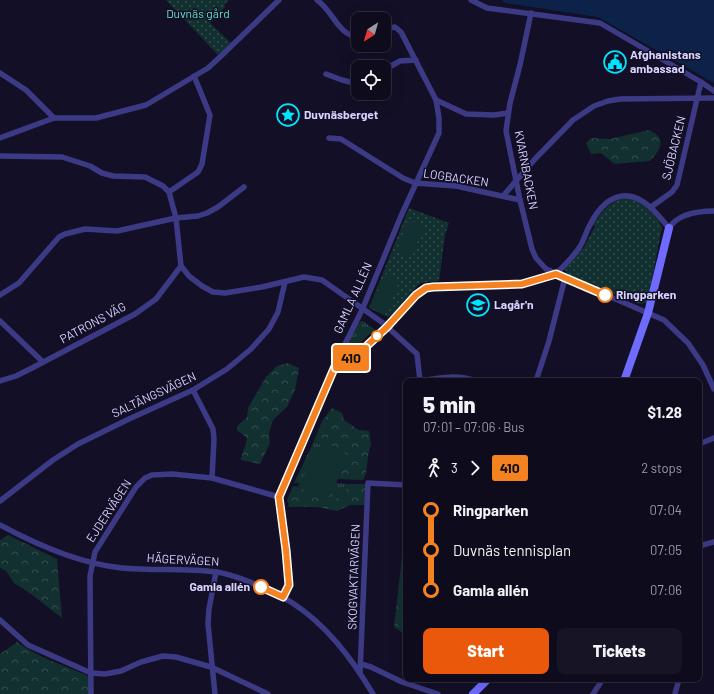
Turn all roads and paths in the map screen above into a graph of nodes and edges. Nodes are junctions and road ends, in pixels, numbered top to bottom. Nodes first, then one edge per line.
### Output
1 (279, 0) edge
2 (317, 0) edge
3 (471, 0) edge
4 (531, 13) junction
5 (391, 28) edge
6 (351, 35) edge
7 (416, 60) junction
8 (391, 66) edge
9 (0, 73) edge
10 (326, 74) dead end
11 (194, 76) junction
12 (351, 82) edge
13 (701, 82) junction
14 (714, 91) edge
15 (698, 98) junction
16 (714, 98) edge
17 (436, 100) junction
18 (508, 113) junction
19 (54, 118) junction
20 (0, 138) edge
21 (329, 138) dead end
22 (0, 156) edge
23 (516, 181) junction
24 (415, 183) junction
25 (244, 187) dead end
26 (169, 192) junction
27 (503, 196) junction
28 (520, 200) junction
29 (651, 207) junction
30 (714, 211) edge
31 (176, 218) junction
32 (669, 228) junction
33 (181, 266) junction
34 (556, 274) junction
35 (565, 278) junction
36 (285, 282) junction
37 (0, 295) edge
38 (362, 310) junction
39 (648, 313) junction
40 (0, 322) edge
41 (387, 327) junction
42 (43, 362) junction
43 (336, 364) junction
44 (420, 378) edge
45 (443, 378) edge
46 (460, 378) edge
47 (537, 378) edge
48 (625, 378) edge
49 (0, 380) edge
50 (714, 389) edge
51 (193, 390) junction
52 (714, 438) edge
53 (702, 443) edge
54 (212, 478) junction
55 (403, 485) edge
56 (279, 497) junction
57 (0, 501) edge
58 (0, 525) edge
59 (714, 542) edge
60 (702, 545) edge
61 (92, 563) junction
62 (216, 572) junction
63 (283, 597) junction
64 (0, 620) edge
65 (361, 664) junction
66 (211, 668) junction
67 (360, 672) junction
68 (91, 673) junction
69 (485, 682) edge
70 (601, 682) edge
71 (678, 682) edge
72 (91, 694) edge
73 (215, 694) edge
74 (268, 694) edge
75 (373, 694) edge
76 (438, 694) edge
77 (473, 694) edge
78 (593, 694) edge
79 (675, 694) edge

1 - 11 street
2 - 6 street
3 - 4 street
4 - 13 street
4 - 18 street, KVARNBACKEN
5 - 7 street, GAMLA ALLÉN
7 - 8 street
7 - 17 street, GAMLA ALLÉN
9 - 19 street
10 - 12 street
11 - 19 street
11 - 26 street
13 - 14 street
13 - 15 street, SJÖBACKEN
15 - 16 street
15 - 23 street
15 - 29 street, SJÖBACKEN
17 - 18 street
17 - 24 street, GAMLA ALLÉN
18 - 23 street, KVARNBACKEN
19 - 20 street
21 - 24 street, LOGBACKEN
22 - 26 street
23 - 27 street
23 - 28 street, KVARNBACKEN
24 - 27 street, LOGBACKEN
24 - 38 street, GAMLA ALLÉN
25 - 31 street
26 - 31 street
27 - 28 street, LOGBACKEN
28 - 34 street, KVARNBACKEN
29 - 32 street
29 - 34 street
30 - 32 street
31 - 33 street
31 - 37 street
32 - 39 street
33 - 36 street
33 - 42 street, PATRONS VÄG
34 - 35 street, KVARNBACKEN
34 - 41 street
35 - 39 street, KVARNBACKEN
35 - 47 street
36 - 38 street
36 - 51 street, SALTÄNGSVÄGEN
38 - 41 street
38 - 43 street, GAMLA ALLÉN
39 - 48 street
39 - 50 street, KVARNBACKEN
40 - 42 street
41 - 43 street
41 - 44 street
42 - 49 street, PATRONS VÄG
43 - 56 street, GAMLA ALLÉN
45 - 46 street
51 - 54 street
51 - 57 street, SALTÄNGSVÄGEN
52 - 53 street
54 - 56 street, EJDERVÄGEN
54 - 61 street, EJDERVÄGEN
55 - 65 street, SKOGVAKTARVÄGEN
56 - 63 street
58 - 61 street, HÄGERVÄGEN
59 - 60 street
61 - 62 street, HÄGERVÄGEN
61 - 68 street, EJDERVÄGEN
62 - 63 street, HÄGERVÄGEN
62 - 66 street
63 - 67 street, HÄGERVÄGEN
64 - 68 street
65 - 67 street, SKOGVAKTARVÄGEN
65 - 76 street
66 - 68 street
66 - 73 street
66 - 74 street
67 - 75 street, HÄGERVÄGEN
68 - 72 street, EJDERVÄGEN
69 - 77 street
70 - 78 street
71 - 79 street

